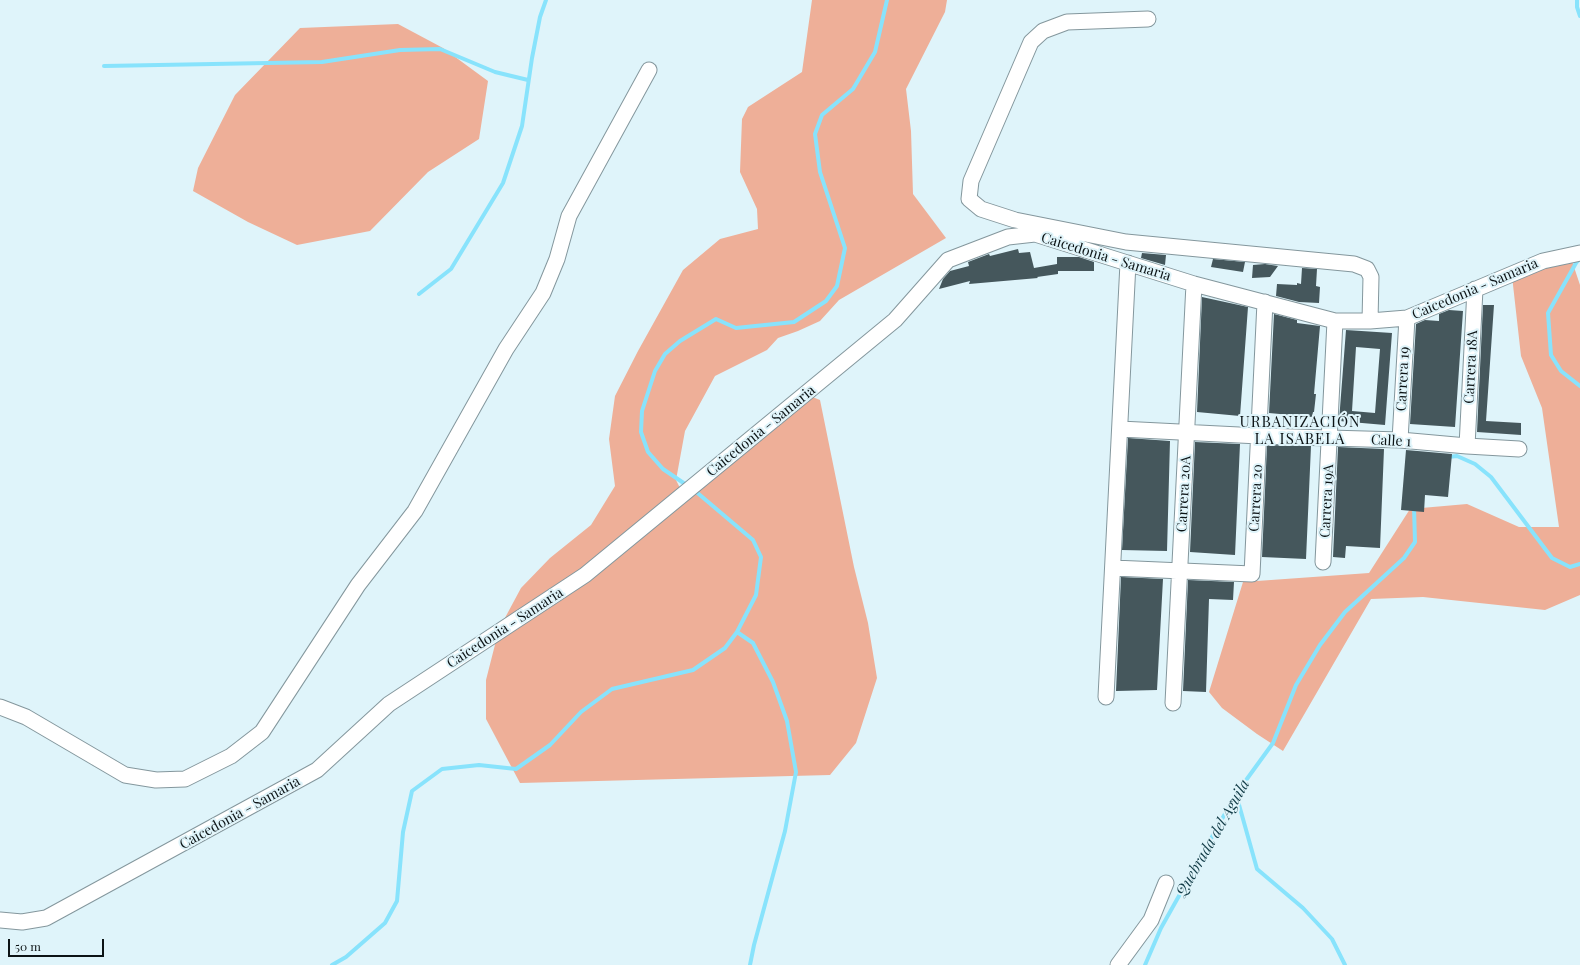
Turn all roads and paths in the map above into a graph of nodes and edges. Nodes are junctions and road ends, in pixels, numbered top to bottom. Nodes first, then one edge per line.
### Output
1 (1148, 19) dead end
2 (649, 70) dead end
3 (1580, 253) edge
4 (1128, 262) junction
5 (1194, 284) junction
6 (1475, 289) junction
7 (1265, 302) junction
8 (1407, 318) junction
9 (1336, 321) junction
10 (1370, 321) junction
11 (1120, 429) junction
12 (1187, 432) junction
13 (1259, 436) junction
14 (1330, 438) junction
15 (1400, 440) junction
16 (1467, 446) junction
17 (1519, 449) dead end
18 (1323, 562) dead end
19 (1112, 568) junction
20 (1180, 571) junction
21 (1106, 697) dead end
22 (1173, 703) dead end
23 (0, 707) edge
24 (1166, 883) dead end
25 (0, 920) edge
26 (1118, 965) edge

1 - 10 street
2 - 23 street
3 - 6 street, Caicedonia - Samaria
4 - 5 street, Caicedonia - Samaria
4 - 11 street
4 - 25 street, Caicedonia - Samaria
5 - 7 street, Caicedonia - Samaria
5 - 12 street, Carrera 20A
6 - 8 street, Caicedonia - Samaria
6 - 16 street, Carrera 18A
7 - 9 street, Caicedonia - Samaria
7 - 13 street, Carrera 20
8 - 10 street, Caicedonia - Samaria
8 - 15 street, Carrera 19
9 - 10 street, Caicedonia - Samaria
9 - 14 street, Carrera 19A
11 - 12 street, Calle 1
11 - 19 street
12 - 13 street, Calle 1
12 - 20 street, Carrera 20A
13 - 14 street, Calle 1
13 - 20 street, Carrera 20
14 - 15 street, Calle 1
14 - 18 street, Carrera 19A
15 - 16 street, Calle 1
16 - 17 street, Calle 1
19 - 20 street
19 - 21 street
20 - 22 street, Carrera 20A
24 - 26 street

